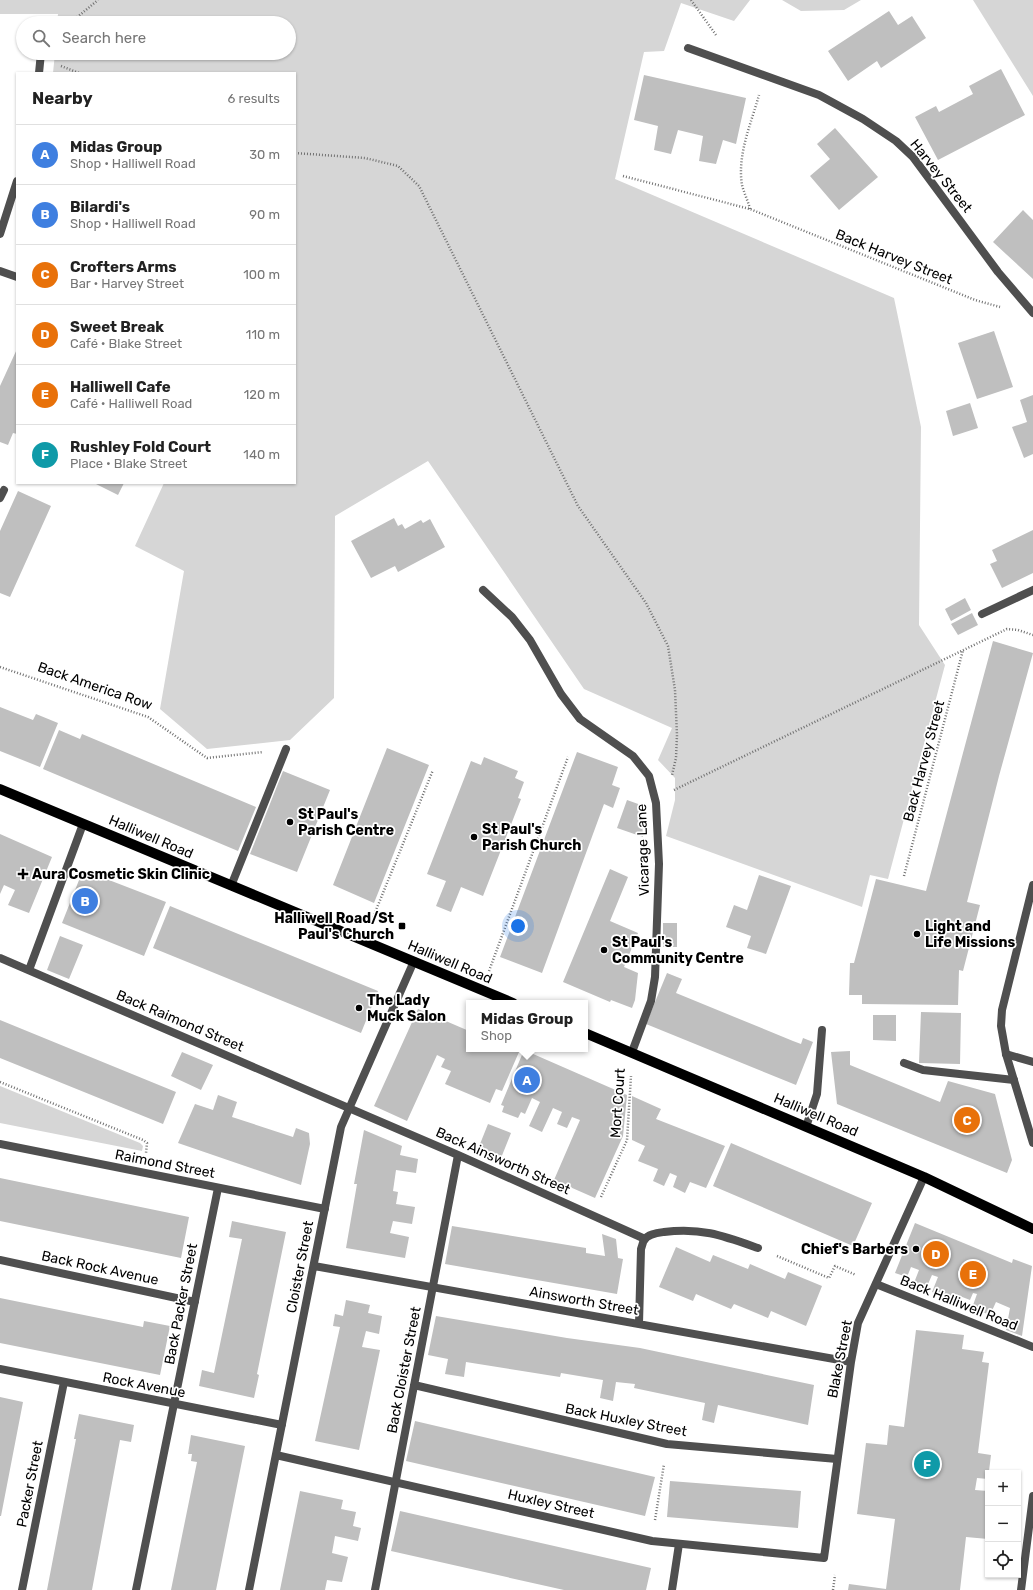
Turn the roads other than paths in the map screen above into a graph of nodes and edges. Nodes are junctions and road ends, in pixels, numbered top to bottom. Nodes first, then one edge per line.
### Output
1 (688, 48) dead end
2 (40, 60) edge
3 (39, 72) edge
4 (16, 184) edge
5 (0, 234) edge
6 (0, 271) edge
7 (16, 277) edge
8 (1033, 313) edge
9 (4, 490) dead end
10 (0, 498) edge
11 (483, 590) dead end
12 (1033, 590) edge
13 (982, 614) dead end
14 (286, 749) road end
15 (0, 789) edge
16 (83, 824) junction
17 (1033, 885) edge
18 (231, 886) junction
19 (0, 958) edge
20 (414, 962) junction
21 (29, 970) junction
22 (506, 1000) edge
23 (822, 1030) dead end
24 (588, 1034) edge
25 (632, 1052) junction
26 (1006, 1054) junction
27 (904, 1062) dead end
28 (1033, 1062) edge
29 (1014, 1080) junction
30 (349, 1109) junction
31 (806, 1127) junction
32 (1033, 1143) edge
33 (0, 1144) edge
34 (458, 1155) junction
35 (924, 1177) junction
36 (218, 1188) junction
37 (325, 1209) junction
38 (1032, 1226) edge
39 (645, 1239) junction
40 (758, 1248) road end
41 (0, 1260) edge
42 (314, 1266) junction
43 (876, 1284) junction
44 (432, 1288) junction
45 (195, 1302) junction
46 (639, 1324) junction
47 (1033, 1347) edge
48 (851, 1362) junction
49 (0, 1369) edge
50 (64, 1382) junction
51 (414, 1385) junction
52 (174, 1404) junction
53 (282, 1425) junction
54 (276, 1455) junction
55 (837, 1460) junction
56 (396, 1482) junction
57 (1033, 1496) edge
58 (679, 1544) junction
59 (824, 1558) joint
60 (22, 1590) edge
61 (136, 1590) edge
62 (250, 1590) edge
63 (375, 1590) edge
64 (672, 1590) edge
65 (1022, 1590) edge

1 - 8 street, Harvey Street
2 - 3 street
4 - 5 street
6 - 7 street
9 - 10 street
11 - 25 street, Vicarage Lane
12 - 13 street
14 - 18 street
15 - 16 main road, Halliwell Road
16 - 18 main road, Halliwell Road
16 - 21 street
17 - 26 street
18 - 20 main road, Halliwell Road
19 - 21 street, Back Raimond Street
20 - 22 main road, Halliwell Road
20 - 30 street, Cloister Street
21 - 30 street, Back Raimond Street
23 - 31 street
24 - 25 main road, Halliwell Road
25 - 31 main road, Halliwell Road
26 - 28 street
26 - 29 street
27 - 29 street
29 - 32 street
30 - 34 street, Back Ainsworth Street
30 - 37 street, Cloister Street
31 - 35 main road, Halliwell Road
33 - 36 street, Raimond Street
34 - 39 street, Back Ainsworth Street
34 - 44 street, Back Cloister Street
35 - 38 main road, Halliwell Road
35 - 43 street, Blake Street
36 - 37 street, Raimond Street
36 - 45 street, Back Packer Street
37 - 42 street, Cloister Street
39 - 40 street
39 - 46 street
41 - 45 street, Back Rock Avenue
42 - 44 street, Ainsworth Street
42 - 53 street, Cloister Street
43 - 47 street, Back Halliwell Road
43 - 48 street, Blake Street
44 - 46 street, Ainsworth Street
44 - 51 street, Back Cloister Street
45 - 52 street, Back Packer Street
46 - 48 street, Ainsworth Street
48 - 55 street, Blake Street
49 - 50 street, Rock Avenue
50 - 52 street, Rock Avenue
50 - 60 street, Packer Street
51 - 55 street, Back Huxley Street
51 - 56 street, Back Cloister Street
52 - 53 street, Rock Avenue
52 - 61 street, Back Packer Street
53 - 54 street, Cloister Street
54 - 56 street, Huxley Street
54 - 62 street, Cloister Street
55 - 59 street, Blake Street
56 - 58 street, Huxley Street
56 - 63 street, Back Cloister Street
57 - 65 street
58 - 59 street, Huxley Street
58 - 64 street

